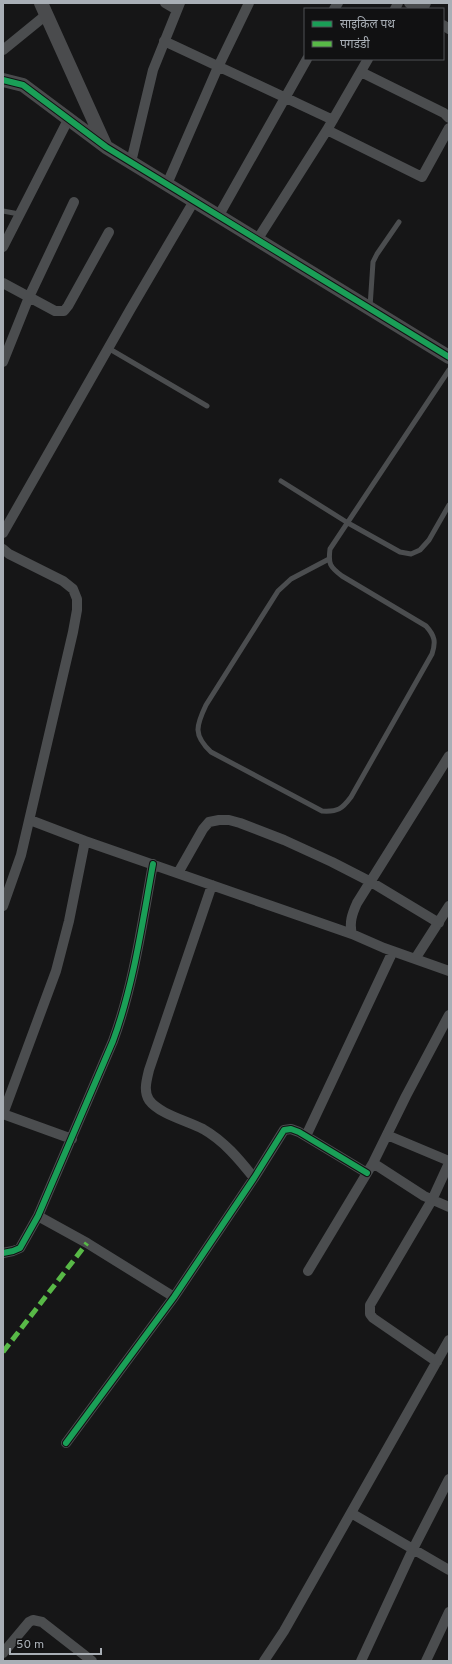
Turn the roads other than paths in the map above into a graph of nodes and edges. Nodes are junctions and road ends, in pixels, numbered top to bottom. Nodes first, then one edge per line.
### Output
1 (165, 3) edge
2 (249, 3) edge
3 (178, 6) edge
4 (44, 9) edge
5 (164, 41) junction
6 (3, 50) edge
7 (306, 60) edge
8 (367, 60) edge
9 (218, 66) junction
10 (3, 70) edge
11 (361, 72) junction
12 (3, 80) edge
13 (23, 85) junction
14 (285, 98) junction
15 (69, 118) junction
16 (449, 118) edge
17 (333, 120) junction
18 (449, 128) edge
19 (327, 130) junction
20 (106, 147) junction
21 (131, 162) junction
22 (167, 184) junction
23 (194, 201) junction
24 (74, 202) dead end
25 (3, 211) edge
26 (19, 214) junction
27 (219, 215) junction
28 (399, 222) dead end
29 (109, 232) dead end
30 (257, 240) junction
31 (3, 247) edge
32 (3, 283) edge
33 (29, 297) junction
34 (370, 308) junction
35 (108, 348) junction
36 (449, 356) edge
37 (3, 362) edge
38 (449, 370) edge
39 (207, 406) dead end
40 (281, 481) dead end
41 (449, 505) edge
42 (348, 523) junction
43 (3, 532) edge
44 (3, 549) edge
45 (329, 559) junction
46 (449, 756) edge
47 (30, 820) junction
48 (85, 841) junction
49 (152, 864) junction
50 (178, 873) junction
51 (371, 882) junction
52 (212, 885) junction
53 (3, 906) edge
54 (449, 906) edge
55 (439, 923) junction
56 (352, 934) junction
57 (393, 952) junction
58 (416, 959) junction
59 (449, 971) edge
60 (449, 1015) edge
61 (3, 1114) edge
62 (387, 1135) junction
63 (306, 1136) junction
64 (72, 1139) junction
65 (449, 1162) edge
66 (374, 1163) junction
67 (367, 1173) junction
68 (254, 1178) junction
69 (432, 1200) junction
70 (449, 1207) edge
71 (38, 1216) junction
72 (3, 1253) edge
73 (308, 1271) dead end
74 (174, 1297) junction
75 (449, 1340) edge
76 (436, 1362) junction
77 (66, 1443) dead end
78 (449, 1480) edge
79 (351, 1513) junction
80 (413, 1549) junction
81 (449, 1570) edge
82 (449, 1612) edge
83 (3, 1653) edge
84 (92, 1661) edge
85 (264, 1661) edge
86 (361, 1661) edge
87 (426, 1661) edge

1 - 3 street
2 - 9 street
3 - 5 street
4 - 6 street
4 - 20 street
5 - 9 street
5 - 21 street
7 - 14 street
8 - 11 street
9 - 14 street
9 - 22 street
10 - 13 street
11 - 16 street
11 - 17 street
12 - 13 street
13 - 15 street
14 - 17 street
14 - 27 street
15 - 20 street
15 - 26 street
17 - 19 street
18 - 19 street
19 - 30 street
20 - 21 street
21 - 22 street
22 - 23 street
23 - 27 street
23 - 35 street
24 - 33 street
25 - 26 lane
26 - 31 street
27 - 30 street
28 - 34 lane
29 - 33 street
30 - 34 street
32 - 33 street
33 - 37 street
34 - 36 street
35 - 39 lane
35 - 43 street
38 - 42 lane
40 - 42 lane
41 - 42 lane
42 - 45 lane
44 - 47 street
45 - 45 lane
46 - 51 street
47 - 48 street
47 - 53 street
48 - 49 street
48 - 61 street
49 - 50 street
49 - 64 street
50 - 51 street
50 - 52 street
51 - 55 street
51 - 56 street
52 - 56 street
52 - 68 street
54 - 55 street
55 - 58 street
56 - 57 street
57 - 58 street
57 - 63 street
58 - 59 street
60 - 62 street
61 - 64 street
62 - 65 street
62 - 66 street
63 - 67 street
63 - 68 street
64 - 71 street
65 - 69 street
66 - 67 street
66 - 69 street
67 - 73 street
68 - 74 street
69 - 70 street
69 - 76 street
71 - 72 street
71 - 74 street
74 - 77 street
75 - 76 street
76 - 79 street
78 - 80 street
79 - 80 street
79 - 85 street
80 - 81 street
80 - 86 street
82 - 87 street
83 - 84 street

